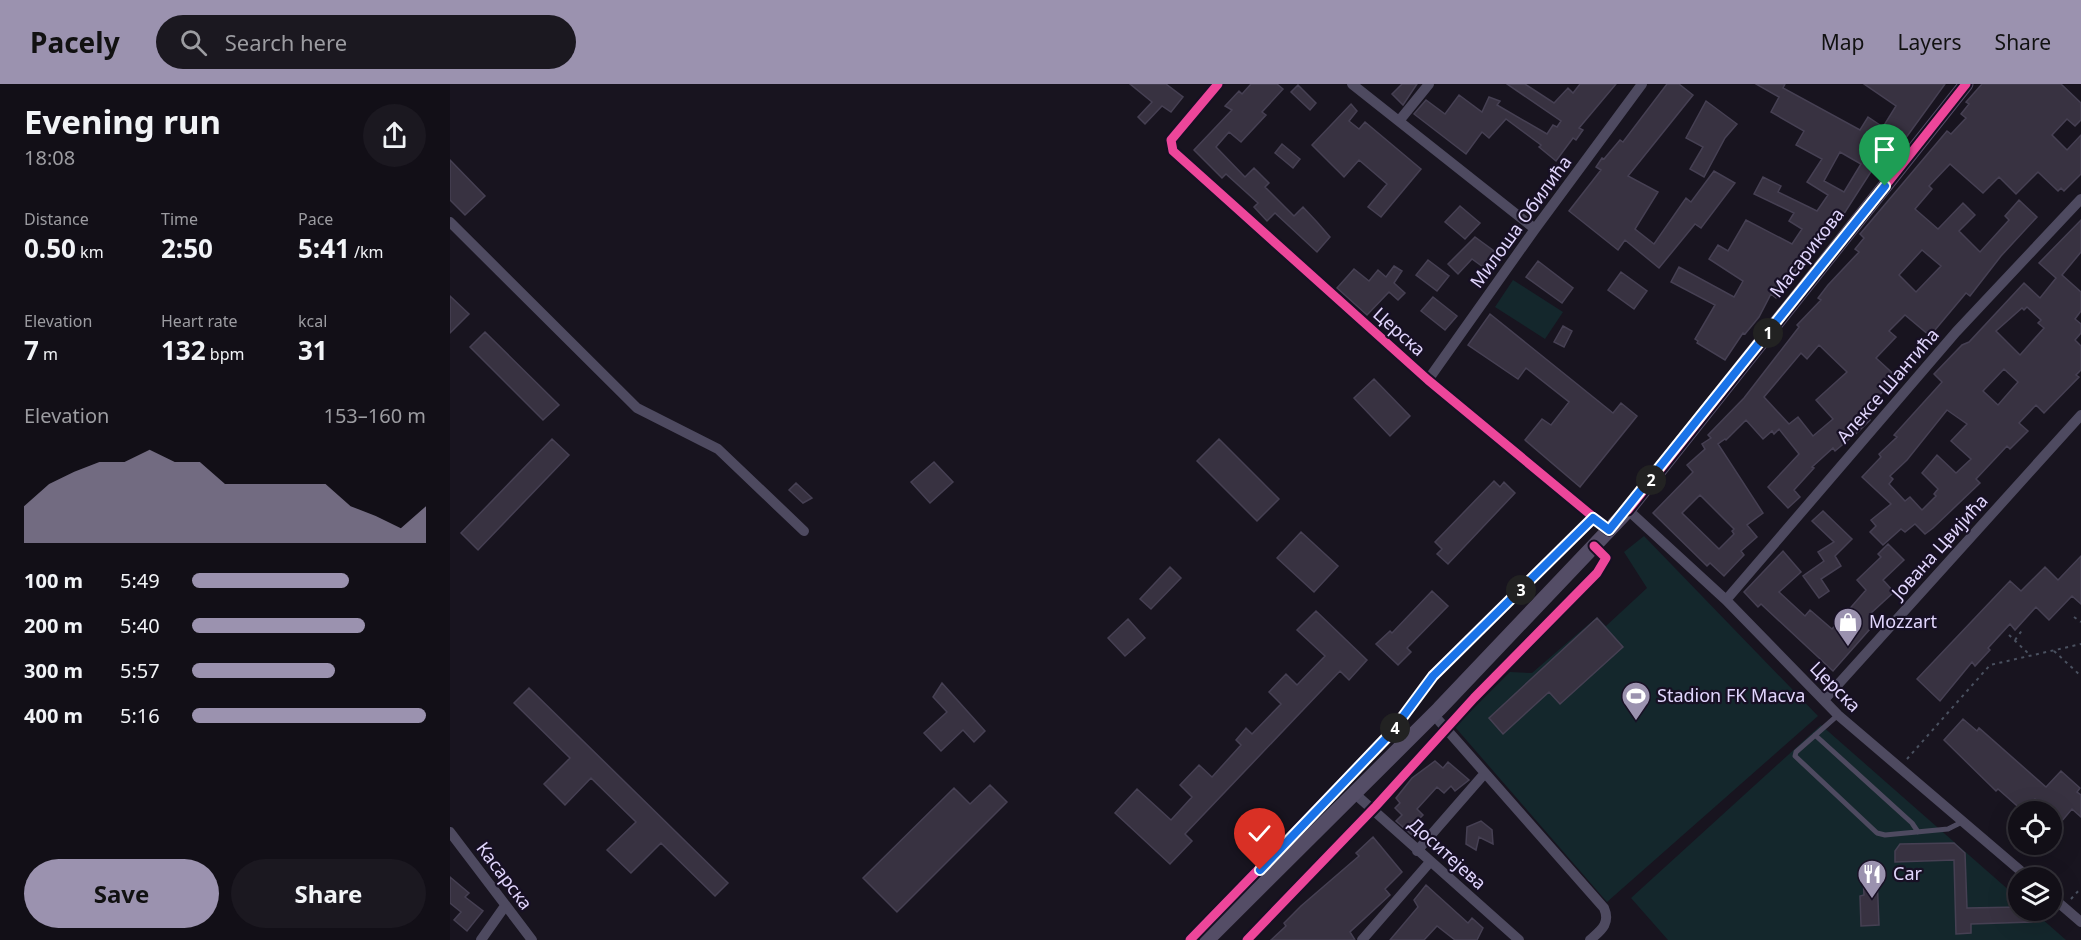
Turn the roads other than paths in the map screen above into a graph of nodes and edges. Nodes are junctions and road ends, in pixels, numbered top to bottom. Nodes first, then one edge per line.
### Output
1 (1352, 84) edge
2 (1429, 84) edge
3 (1642, 84) edge
4 (1966, 84) edge
5 (1211, 86) edge
6 (1399, 121) junction
7 (2081, 199) edge
8 (450, 222) edge
9 (1535, 229) junction
10 (1428, 380) junction
11 (2081, 415) edge
12 (1628, 510) junction
13 (1609, 530) junction
14 (804, 531) dead end
15 (1726, 600) junction
16 (1824, 700) junction
17 (1433, 714) junction
18 (1838, 715) junction
19 (1815, 735) junction
20 (1485, 773) junction
21 (1354, 793) junction
22 (1964, 822) junction
23 (450, 832) edge
24 (1918, 832) junction
25 (1417, 851) junction
26 (1430, 862) junction
27 (2016, 867) edge
28 (2062, 905) edge
29 (505, 906) junction
30 (2081, 922) edge
31 (481, 940) edge
32 (532, 940) edge
33 (1208, 940) edge
34 (1362, 940) edge
35 (1519, 940) edge
36 (1590, 940) edge

1 - 6 street
2 - 6 street
3 - 9 street, Милоша Обилића
4 - 12 main road, Масарикова
5 - 10 street, Церска
6 - 9 street
7 - 15 street, Алексе Шантића
8 - 14 street
9 - 10 street, Милоша Обилића
10 - 13 street, Церска
11 - 16 street, Јована Цвијића
12 - 13 main road, Масарикова
12 - 15 street, Церска
13 - 17 main road, Масарикова
15 - 16 street, Церска
16 - 18 street, Церска
17 - 20 street
17 - 21 main road, Масарикова
18 - 19 lane
18 - 22 street, Церска
19 - 24 lane
19 - 24 lane
20 - 25 street
20 - 36 street
21 - 25 street, Доситејева
21 - 33 main road, Масарикова
22 - 24 lane
22 - 27 street, Церска
23 - 29 street, Касарска
25 - 26 street, Доситејева
26 - 34 street
26 - 35 street, Доситејева
28 - 30 street
29 - 31 street
29 - 32 street, Касарска

